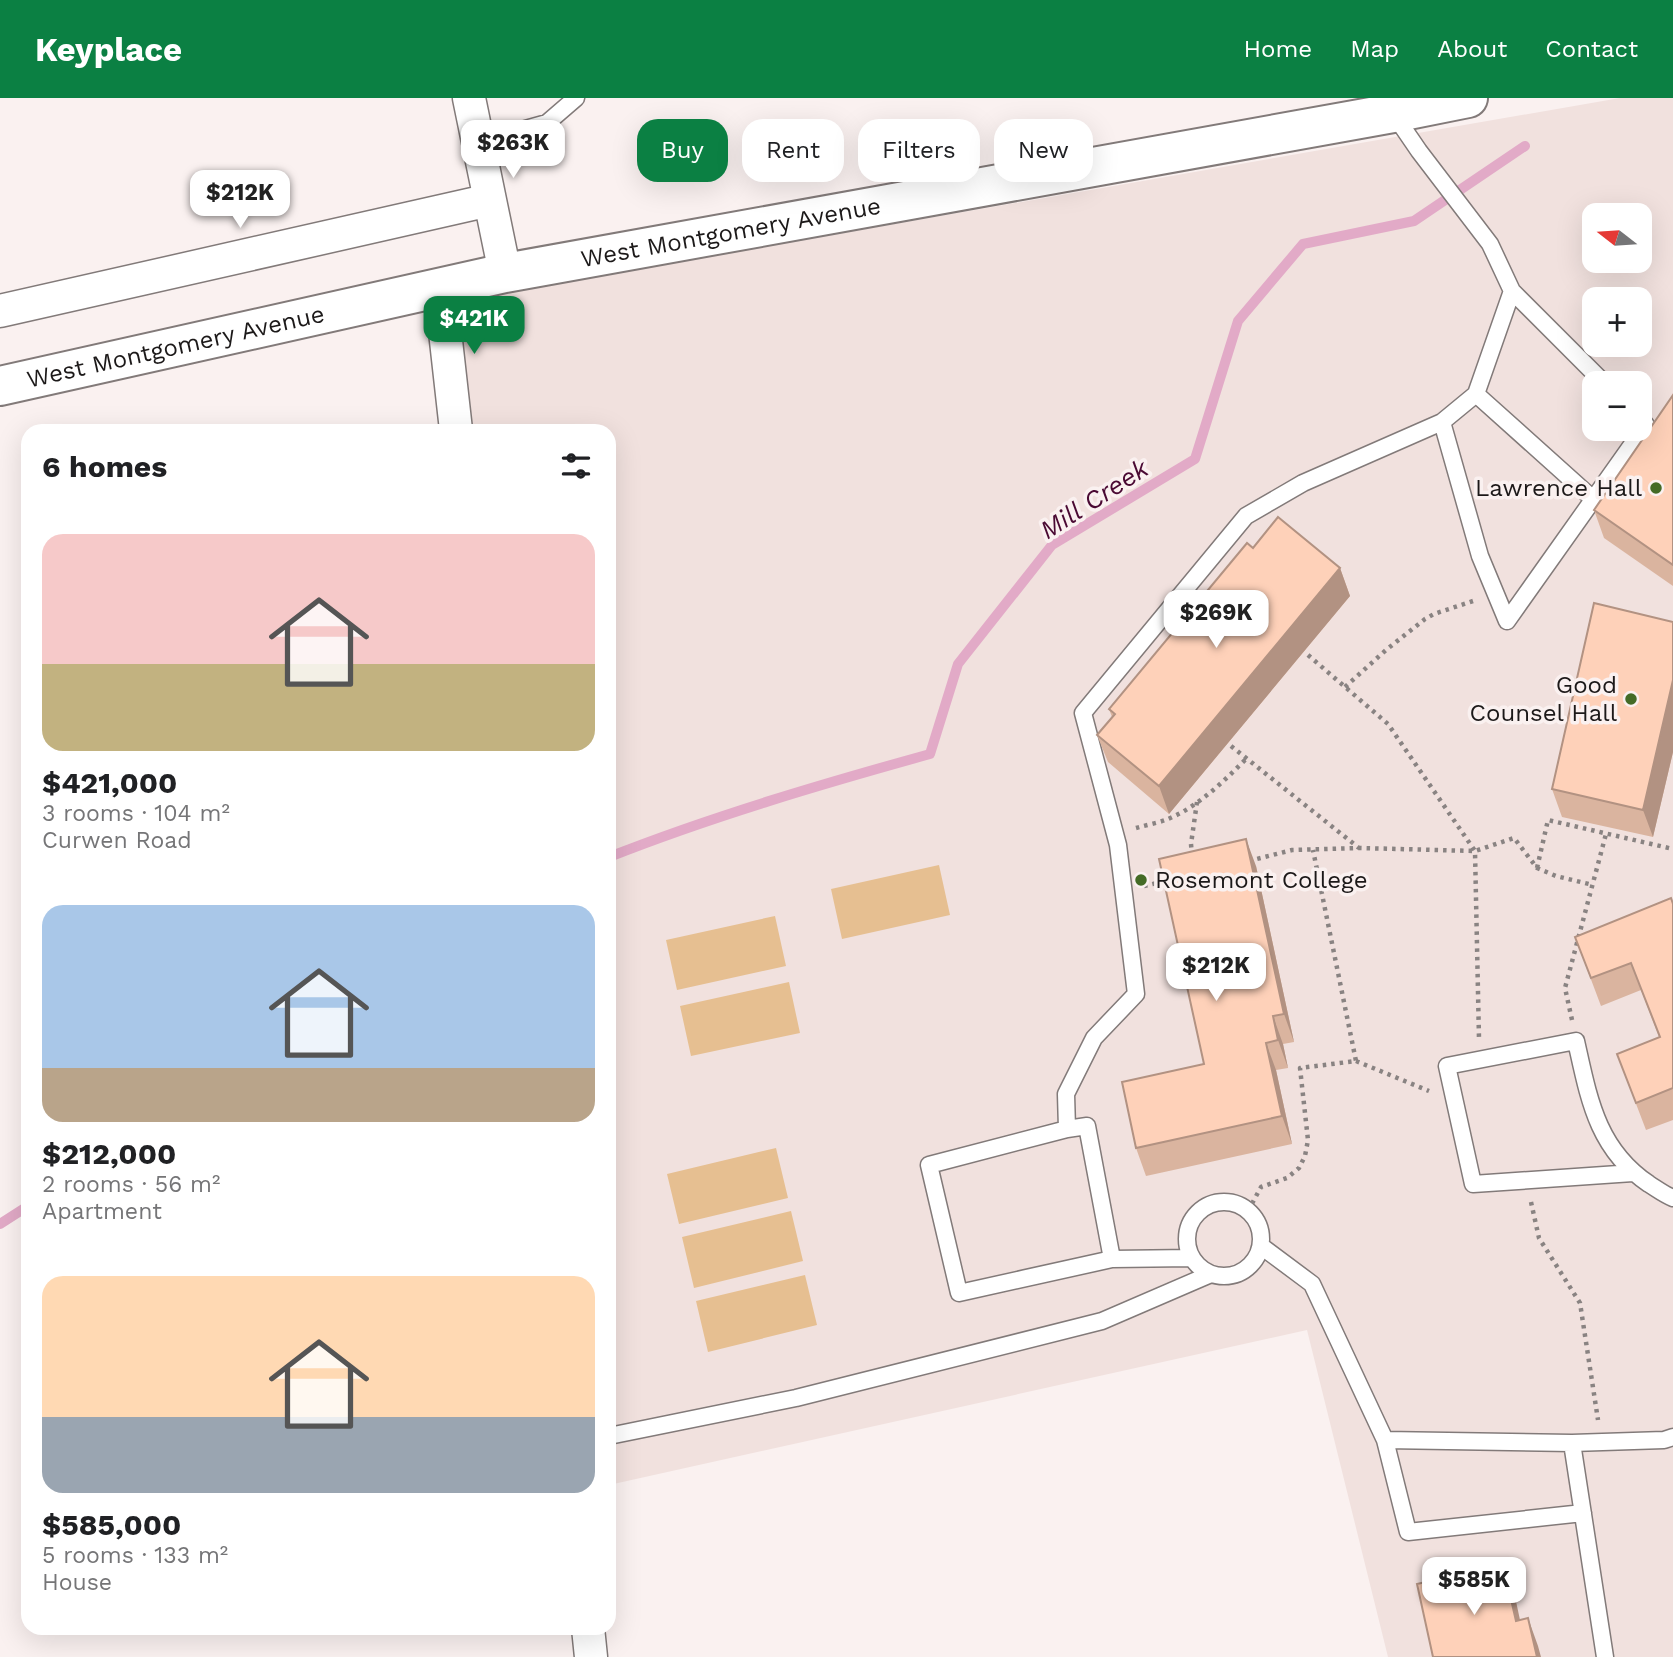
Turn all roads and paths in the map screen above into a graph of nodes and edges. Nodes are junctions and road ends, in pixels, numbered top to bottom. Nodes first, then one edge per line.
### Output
1 (469, 98) edge
2 (576, 98) edge
3 (1468, 98) edge
4 (1393, 105) edge
5 (478, 142) junction
6 (490, 200) junction
7 (505, 273) junction
8 (440, 288) junction
9 (1512, 291) junction
10 (0, 311) edge
11 (1592, 371) edge
12 (0, 386) edge
13 (1476, 394) junction
14 (1442, 422) junction
15 (455, 424) edge
16 (1635, 441) edge
17 (1593, 499) junction
18 (1496, 593) junction
19 (1308, 655) dead end
20 (1345, 687) junction
21 (1231, 746) dead end
22 (1247, 758) junction
23 (1197, 802) junction
24 (1115, 834) junction
25 (1606, 834) junction
26 (1360, 848) junction
27 (1673, 849) edge
28 (1313, 850) junction
29 (1475, 851) junction
30 (1243, 862) edge
31 (1193, 864) edge
32 (1537, 868) junction
33 (1182, 877) edge
34 (1593, 884) junction
35 (1123, 891) junction
36 (1576, 1041) junction
37 (1356, 1060) junction
38 (1479, 1060) junction
39 (1455, 1101) junction
40 (1067, 1129) junction
41 (1633, 1173) junction
42 (1526, 1181) junction
43 (1673, 1198) edge
44 (1248, 1211) junction
45 (1261, 1246) junction
46 (1192, 1258) junction
47 (1112, 1259) junction
48 (1211, 1274) junction
49 (616, 1435) edge
50 (1673, 1437) edge
51 (1385, 1440) junction
52 (1601, 1442) junction
53 (1572, 1443) junction
54 (1583, 1513) junction
55 (589, 1635) edge
56 (591, 1657) edge
57 (1605, 1657) edge

1 - 5 street
2 - 5 lane
3 - 4 main road, West Montgomery Avenue
4 - 7 main road, West Montgomery Avenue
4 - 9 lane
5 - 6 street
6 - 7 street
6 - 10 street
7 - 8 main road, West Montgomery Avenue
8 - 12 main road, West Montgomery Avenue
8 - 15 street
9 - 11 lane
9 - 13 lane
13 - 14 lane
13 - 17 lane
14 - 18 lane
14 - 24 lane
16 - 17 lane
17 - 18 lane
18 - 20 path
19 - 20 path
20 - 29 path
21 - 22 path
22 - 23 path
22 - 26 path
23 - 24 path
23 - 31 path
24 - 35 lane
25 - 27 path
25 - 32 path
25 - 34 path
26 - 28 path
26 - 29 path
28 - 30 path
28 - 37 path
29 - 32 path
29 - 38 path
32 - 34 path
33 - 35 path
34 - 36 path
35 - 40 lane
36 - 38 lane
36 - 41 lane
37 - 39 path
37 - 44 path
38 - 39 lane
39 - 42 lane
40 - 47 lane
40 - 47 lane
41 - 42 lane
41 - 43 lane
42 - 52 path
44 - 45 lane
44 - 46 lane
45 - 48 lane
45 - 51 lane
46 - 47 lane
46 - 48 lane
48 - 49 lane
50 - 52 lane
51 - 53 lane
51 - 54 lane
52 - 53 lane
53 - 54 lane
54 - 57 lane
55 - 56 street

